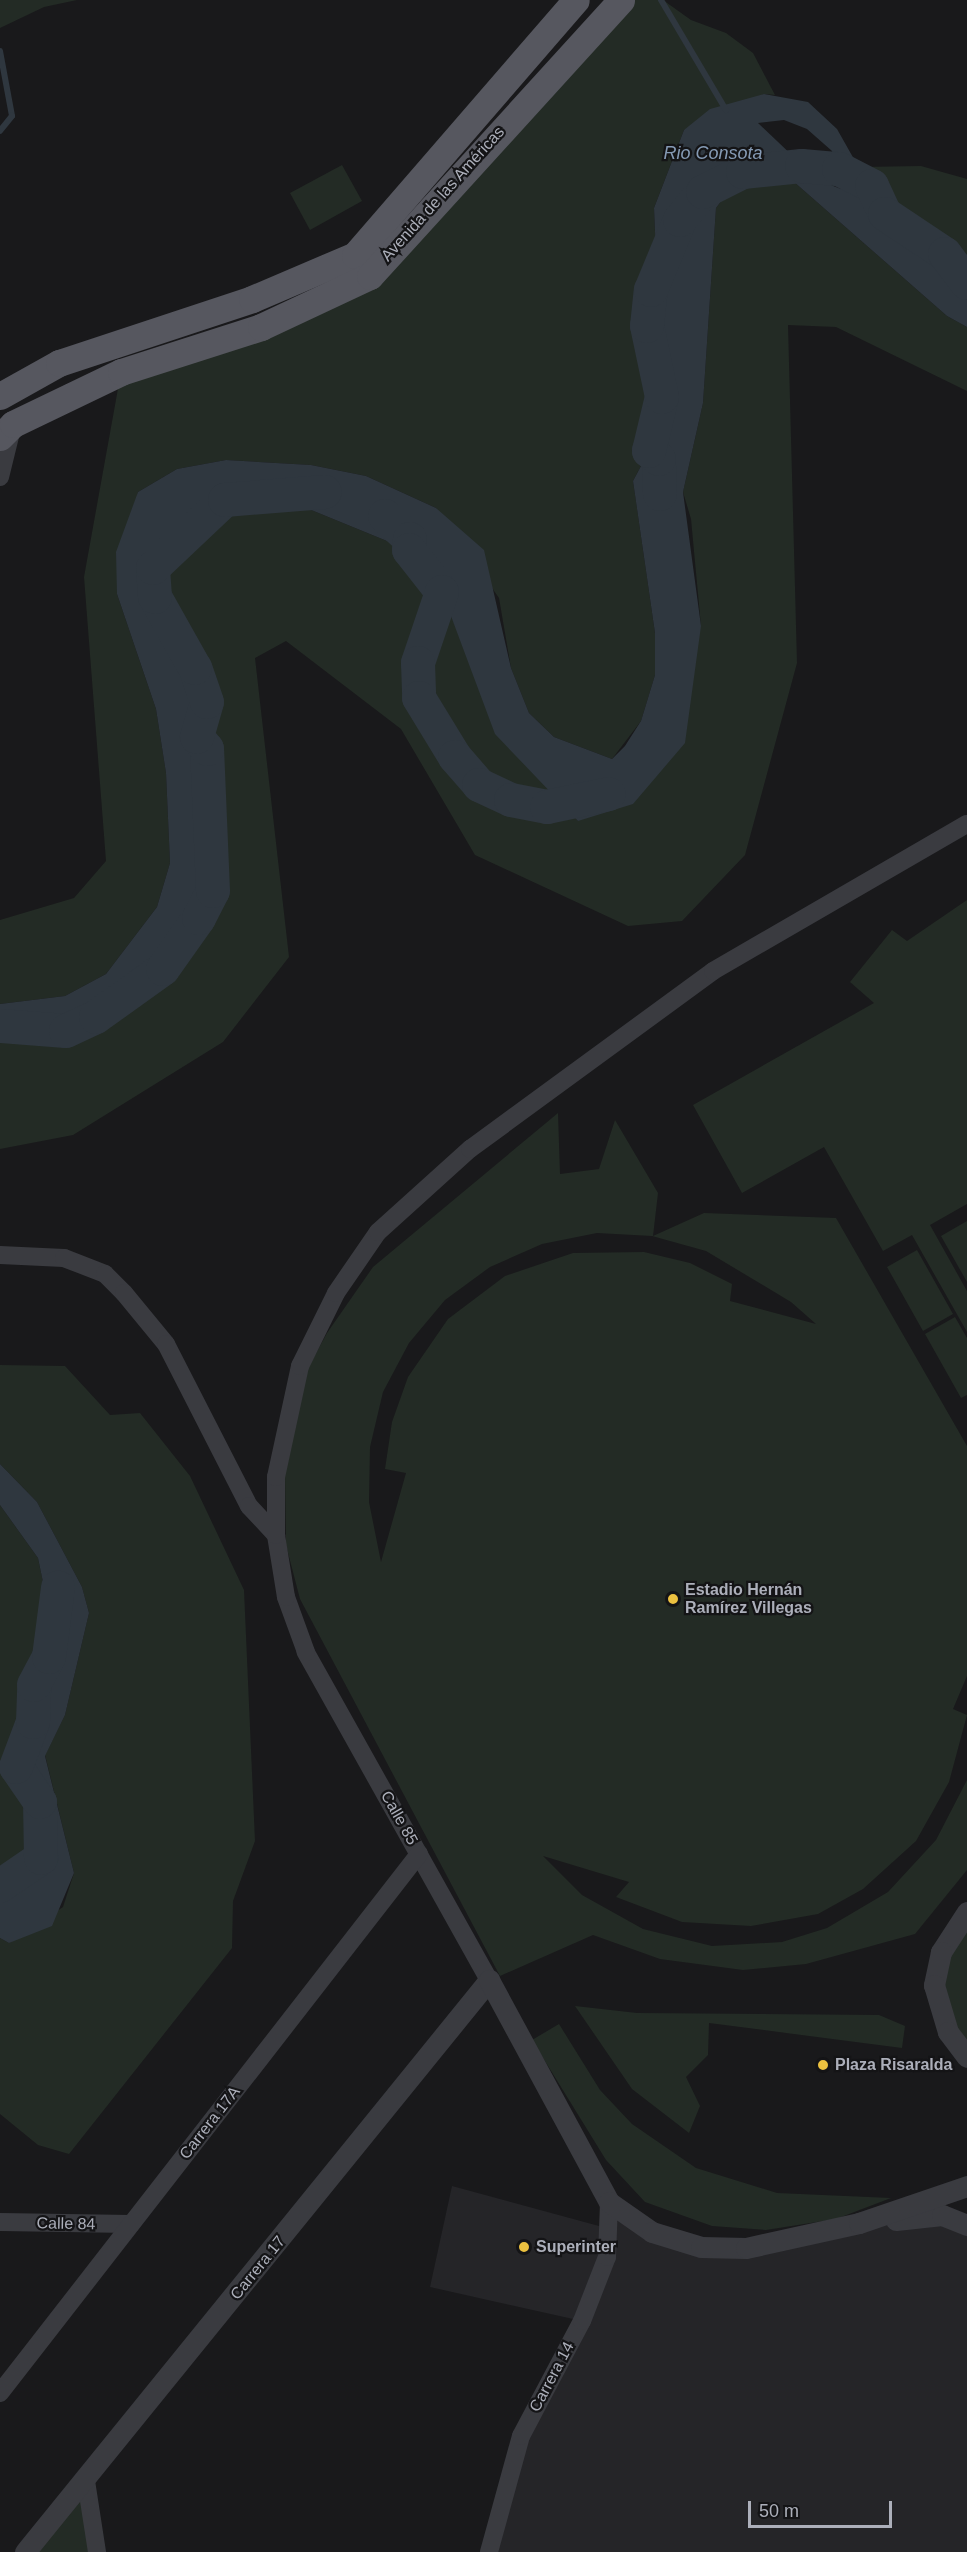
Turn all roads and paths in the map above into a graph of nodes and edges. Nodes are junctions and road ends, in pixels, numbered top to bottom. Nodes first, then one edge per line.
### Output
1 (576, 0) edge
2 (621, 0) edge
3 (0, 396) edge
4 (7, 431) edge
5 (0, 477) edge
6 (967, 824) edge
7 (0, 1255) edge
8 (276, 1535) junction
9 (418, 1854) junction
10 (967, 1912) edge
11 (489, 1980) junction
12 (967, 2057) edge
13 (967, 2186) edge
14 (609, 2202) junction
15 (0, 2222) edge
16 (859, 2223) junction
17 (131, 2224) junction
18 (967, 2225) edge
19 (0, 2393) edge
20 (86, 2481) junction
21 (25, 2552) edge
22 (97, 2552) edge
23 (489, 2552) edge

1 - 3 main road, Avenida de las Américas
2 - 4 main road, Avenida de las Américas
4 - 5 street
6 - 8 street, Calle 85
7 - 8 street
8 - 9 street, Calle 85
9 - 11 street, Calle 85
9 - 17 street, Carrera 17A
10 - 12 street
11 - 14 street, Calle 85
11 - 20 street, Carrera 17
13 - 16 street
14 - 16 street
14 - 23 street, Carrera 14
15 - 17 street, Calle 84
16 - 18 street
17 - 19 street, Carrera 17A
20 - 21 street, Carrera 17
20 - 22 street

